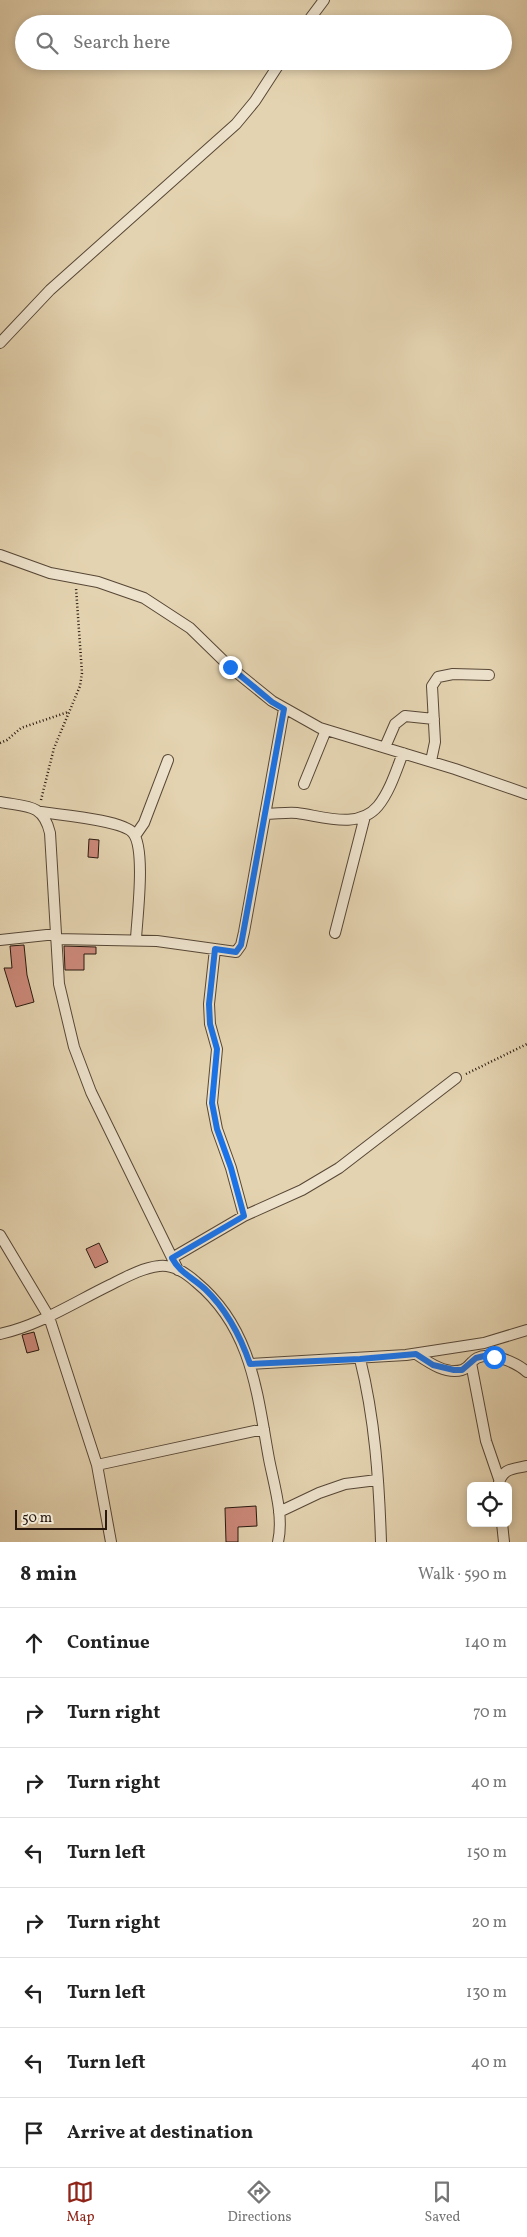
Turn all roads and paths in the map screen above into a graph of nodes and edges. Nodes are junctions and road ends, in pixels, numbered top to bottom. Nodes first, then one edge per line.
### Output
1 (324, 0) edge
2 (313, 15) edge
3 (275, 70) edge
4 (0, 343) edge
5 (0, 555) edge
6 (75, 578) junction
7 (490, 675) dead end
8 (284, 709) junction
9 (69, 712) junction
10 (434, 719) junction
11 (326, 730) junction
12 (0, 743) edge
13 (385, 747) junction
14 (403, 753) junction
15 (168, 760) dead end
16 (431, 762) junction
17 (304, 784) dead end
18 (527, 794) edge
19 (0, 802) edge
20 (39, 810) junction
21 (266, 814) junction
22 (366, 816) junction
23 (135, 836) junction
24 (335, 933) dead end
25 (56, 937) junction
26 (136, 939) junction
27 (0, 940) edge
28 (215, 949) junction
29 (527, 1044) edge
30 (456, 1078) joint
31 (244, 1216) junction
32 (0, 1235) edge
33 (172, 1258) junction
34 (178, 1270) junction
35 (49, 1317) junction
36 (527, 1330) edge
37 (0, 1334) edge
38 (416, 1354) junction
39 (360, 1359) junction
40 (471, 1363) junction
41 (250, 1364) junction
42 (527, 1372) edge
43 (264, 1429) junction
44 (97, 1465) junction
45 (527, 1466) edge
46 (377, 1480) junction
47 (498, 1482) edge
48 (279, 1512) junction
49 (502, 1527) edge
50 (111, 1542) edge
51 (278, 1542) edge
52 (382, 1542) edge
53 (504, 1542) edge

1 - 2 street
3 - 4 street
5 - 6 street
6 - 8 street
6 - 9 path
7 - 10 street
8 - 11 street
8 - 21 street
9 - 12 path
9 - 20 path
10 - 13 street
10 - 16 street
11 - 13 street
11 - 17 street
13 - 14 street
14 - 16 street
14 - 22 street
15 - 23 street
16 - 18 street
19 - 20 street
20 - 23 street
20 - 25 street
21 - 22 street
21 - 28 street
22 - 24 street
23 - 26 street
25 - 26 street
25 - 27 street
25 - 33 street
26 - 28 street
28 - 31 street
29 - 30 path
30 - 31 street
31 - 33 street
32 - 35 street
33 - 34 street
34 - 35 street
34 - 41 street
35 - 37 street
35 - 44 street
36 - 38 street
38 - 39 street
38 - 40 street
39 - 41 street
39 - 46 street
40 - 42 street
40 - 47 street
41 - 43 street
43 - 44 street
43 - 48 street
44 - 50 street
45 - 47 street
46 - 48 street
46 - 52 street
48 - 51 street
49 - 53 street

